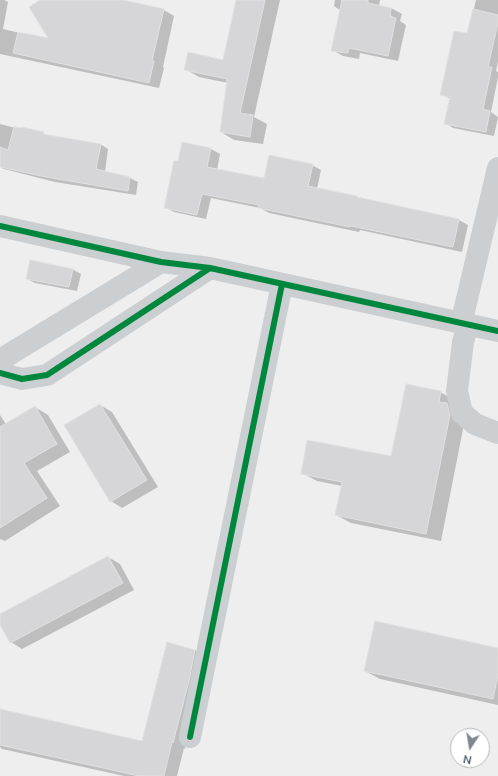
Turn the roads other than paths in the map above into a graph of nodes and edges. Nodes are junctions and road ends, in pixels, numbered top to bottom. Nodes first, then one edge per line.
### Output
1 (498, 168) edge
2 (0, 226) edge
3 (161, 262) junction
4 (210, 268) junction
5 (282, 284) junction
6 (465, 324) junction
7 (498, 331) edge
8 (0, 360) edge
9 (0, 373) edge
10 (498, 433) edge
11 (190, 737) dead end

1 - 6 street
2 - 3 street
3 - 4 street
3 - 8 street
4 - 5 street
4 - 9 street
5 - 6 street
5 - 11 street
6 - 7 street
6 - 10 street

